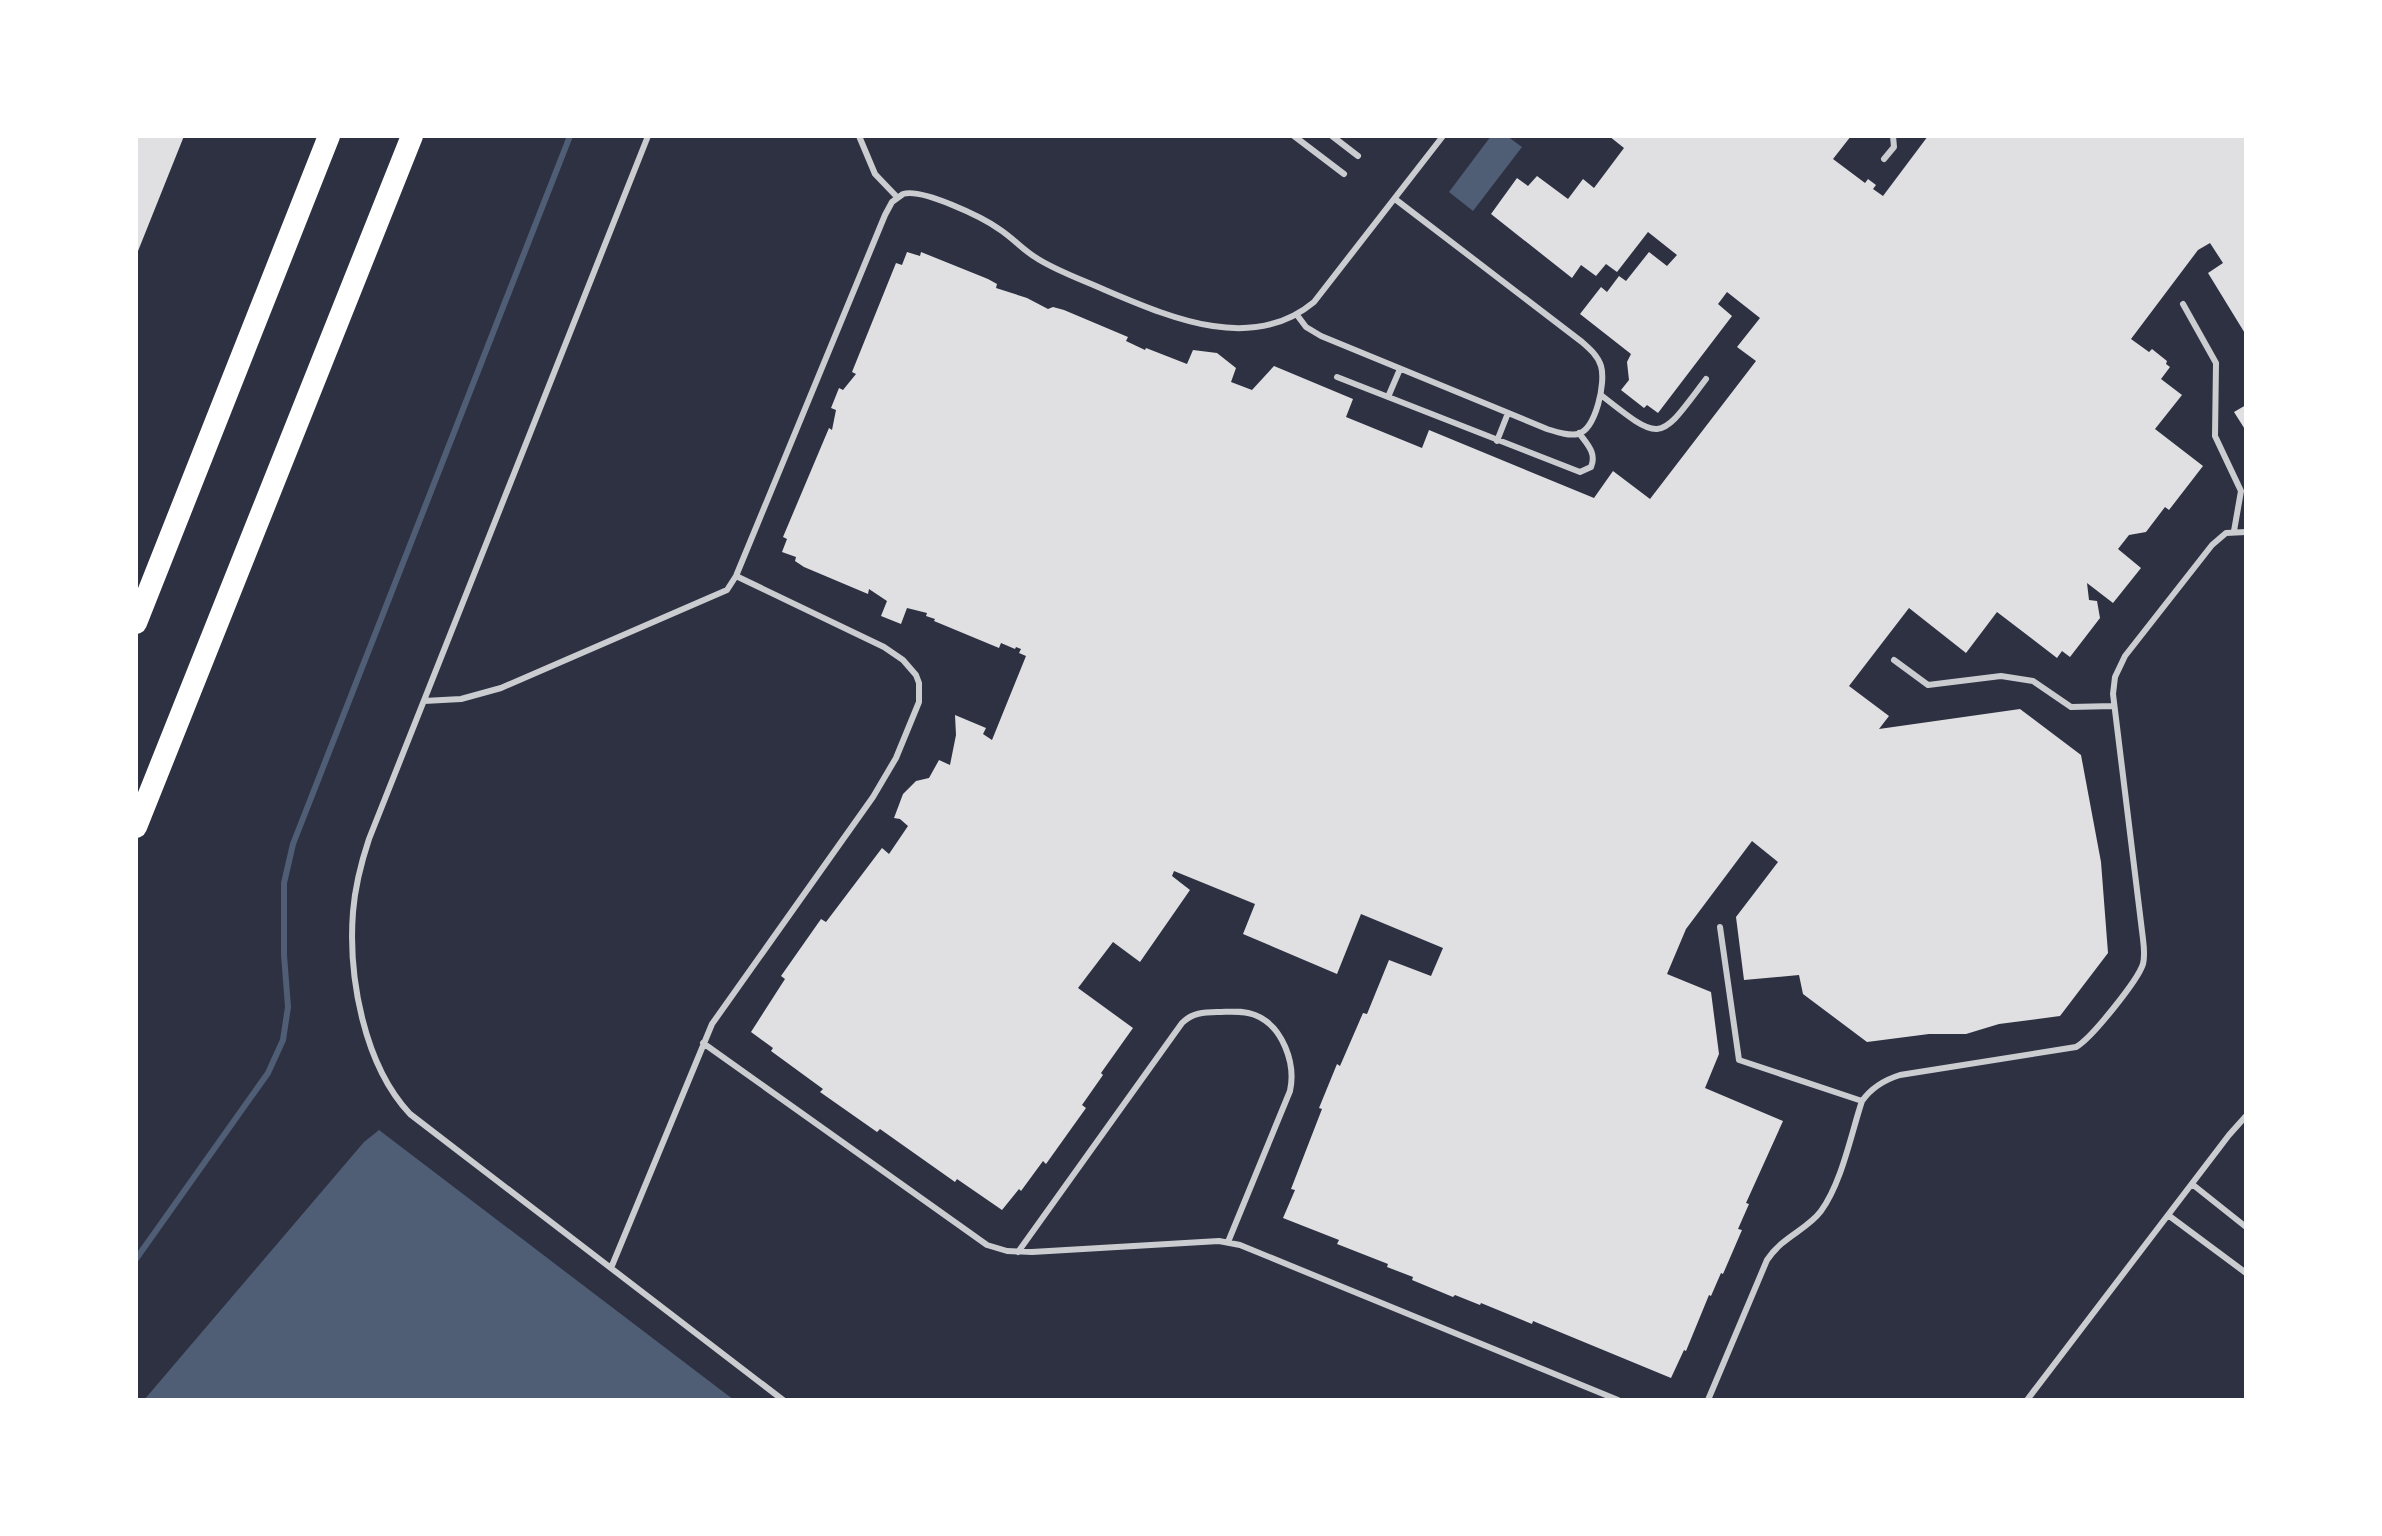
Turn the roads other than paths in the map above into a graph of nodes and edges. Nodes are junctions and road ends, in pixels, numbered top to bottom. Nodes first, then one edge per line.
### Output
1 (329, 136) edge
2 (412, 136) edge
3 (648, 136) edge
4 (859, 136) edge
5 (1294, 136) edge
6 (1332, 136) edge
7 (1443, 136) edge
8 (1893, 136) edge
9 (1358, 156) dead end
10 (1884, 159) dead end
11 (1344, 174) dead end
12 (897, 197) junction
13 (1395, 199) junction
14 (2183, 304) dead end
15 (1297, 315) junction
16 (1400, 369) junction
17 (1337, 377) dead end
18 (1706, 379) dead end
19 (1601, 395) junction
20 (1388, 397) junction
21 (1508, 413) junction
22 (1579, 433) junction
23 (1497, 441) junction
24 (2234, 531) junction
25 (2246, 532) edge
26 (736, 576) junction
27 (136, 623) edge
28 (1894, 660) dead end
29 (424, 701) junction
30 (2114, 706) junction
31 (136, 827) edge
32 (1720, 927) dead end
33 (703, 1043) junction
34 (1862, 1101) junction
35 (2246, 1116) edge
36 (2192, 1184) junction
37 (2168, 1215) junction
38 (2246, 1227) edge
39 (1228, 1242) junction
40 (1018, 1252) junction
41 (611, 1268) junction
42 (2246, 1273) edge
43 (783, 1400) edge
44 (1618, 1400) edge
45 (1708, 1400) edge
46 (2027, 1400) edge

1 - 27 highway
2 - 31 highway
3 - 29 lane
4 - 12 lane
5 - 11 lane
6 - 9 lane
7 - 13 lane
8 - 10 lane
12 - 15 lane
12 - 26 lane
13 - 15 lane
13 - 19 lane
14 - 24 lane
15 - 16 lane
16 - 20 lane
16 - 21 lane
17 - 20 lane
18 - 19 lane
19 - 22 lane
20 - 23 lane
21 - 22 lane
21 - 23 lane
22 - 23 lane
24 - 25 lane
24 - 30 lane
26 - 29 lane
26 - 33 lane
28 - 30 lane
29 - 41 lane
30 - 34 lane
32 - 34 lane
33 - 40 lane
33 - 41 lane
34 - 45 lane
35 - 36 lane
36 - 37 lane
36 - 38 lane
37 - 42 lane
37 - 46 lane
39 - 40 lane
39 - 40 lane
39 - 44 lane
41 - 43 lane

